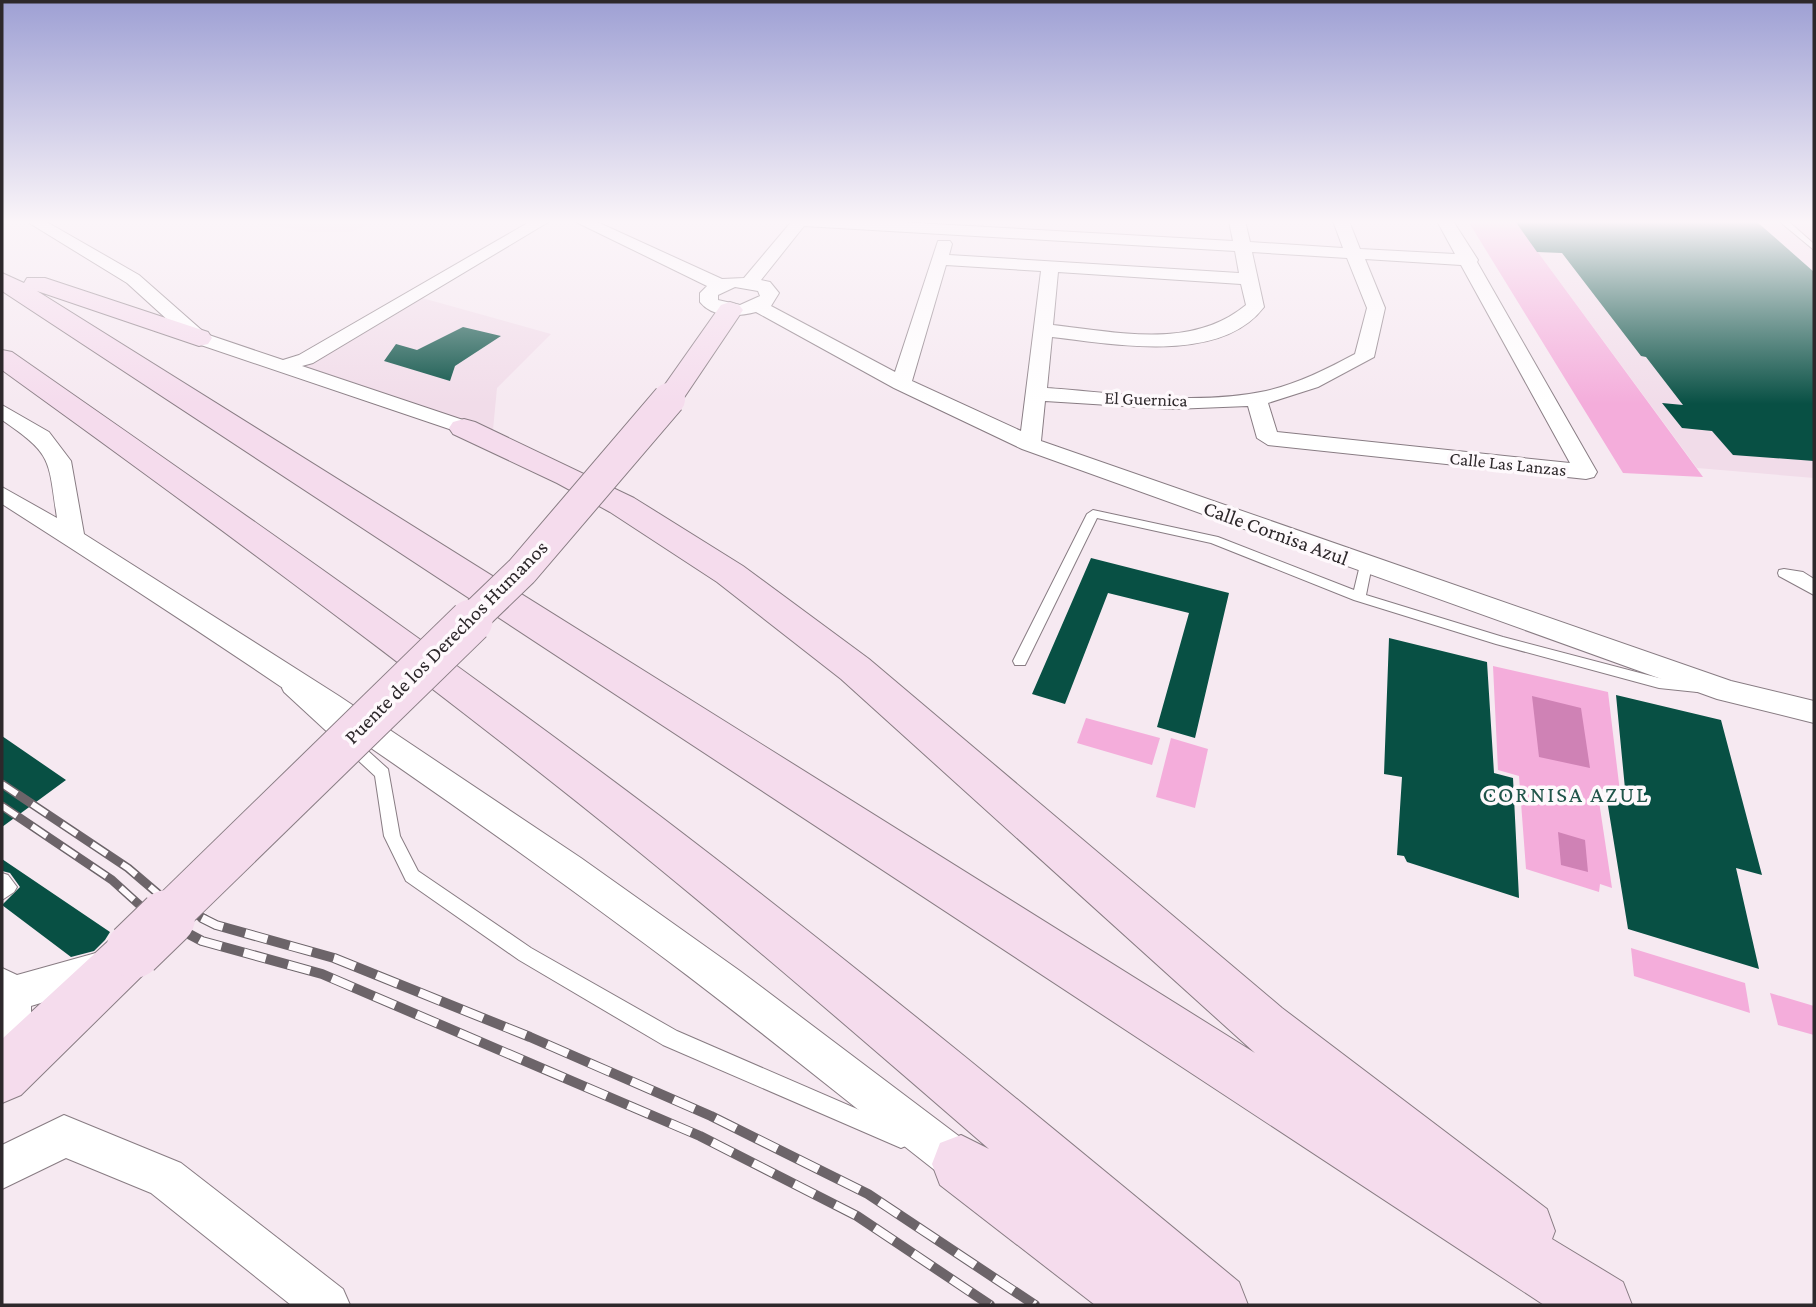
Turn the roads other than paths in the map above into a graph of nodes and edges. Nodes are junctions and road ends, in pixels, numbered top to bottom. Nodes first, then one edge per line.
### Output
1 (5, 282) edge
2 (33, 282) edge
3 (136, 282) edge
4 (438, 282) edge
5 (450, 282) edge
6 (695, 282) edge
7 (750, 282) joint
8 (932, 282) edge
9 (1048, 282) edge
10 (1250, 282) edge
11 (1366, 282) edge
12 (1482, 282) edge
13 (725, 298) junction
14 (758, 306) junction
15 (1043, 331) junction
16 (199, 338) junction
17 (2, 358) edge
18 (280, 367) junction
19 (313, 378) junction
20 (901, 384) junction
21 (1036, 394) junction
22 (1256, 398) junction
23 (2, 411) edge
24 (464, 428) joint
25 (1030, 444) junction
26 (2, 494) edge
27 (72, 538) junction
28 (1366, 565) junction
29 (1814, 584) edge
30 (1814, 591) edge
31 (1359, 597) junction
32 (247, 649) junction
33 (1020, 662) dead end
34 (1727, 691) junction
35 (1814, 712) edge
36 (2, 880) edge
37 (2, 892) edge
38 (128, 956) junction
39 (7, 990) edge
40 (2, 1036) edge
41 (2, 1046) edge
42 (2, 1076) edge
43 (961, 1164) junction
44 (2, 1168) edge
45 (327, 1305) edge
46 (1146, 1305) edge
47 (1216, 1305) edge
48 (1600, 1305) edge
49 (1621, 1305) edge

1 - 48 main road
2 - 16 main road
3 - 16 street
4 - 18 street
5 - 19 street
6 - 13 street
7 - 13 street
7 - 14 street
8 - 20 street
9 - 15 street
10 - 15 street
11 - 22 street, El Guernica
12 - 22 street, Calle Las Lanzas
13 - 14 street
13 - 38 main road, Puente de los Derechos Humanos, bridge
14 - 20 street, Calle Cornisa Azul
15 - 21 street
16 - 18 street
17 - 47 main road
18 - 19 street
19 - 24 street
20 - 25 street, Calle Cornisa Azul
21 - 22 street, El Guernica
21 - 25 street
23 - 27 street
24 - 49 main road
25 - 28 street, Calle Cornisa Azul
26 - 27 street
27 - 32 street
28 - 31 lane
28 - 34 street, Calle Cornisa Azul
29 - 30 lane
31 - 33 lane
31 - 34 lane
32 - 43 street
32 - 43 lane
34 - 35 street, Calle Cornisa Azul
36 - 37 lane
38 - 39 street
38 - 41 street
38 - 42 main road, Puente de los Derechos Humanos
39 - 40 street
43 - 46 main road
44 - 45 street

